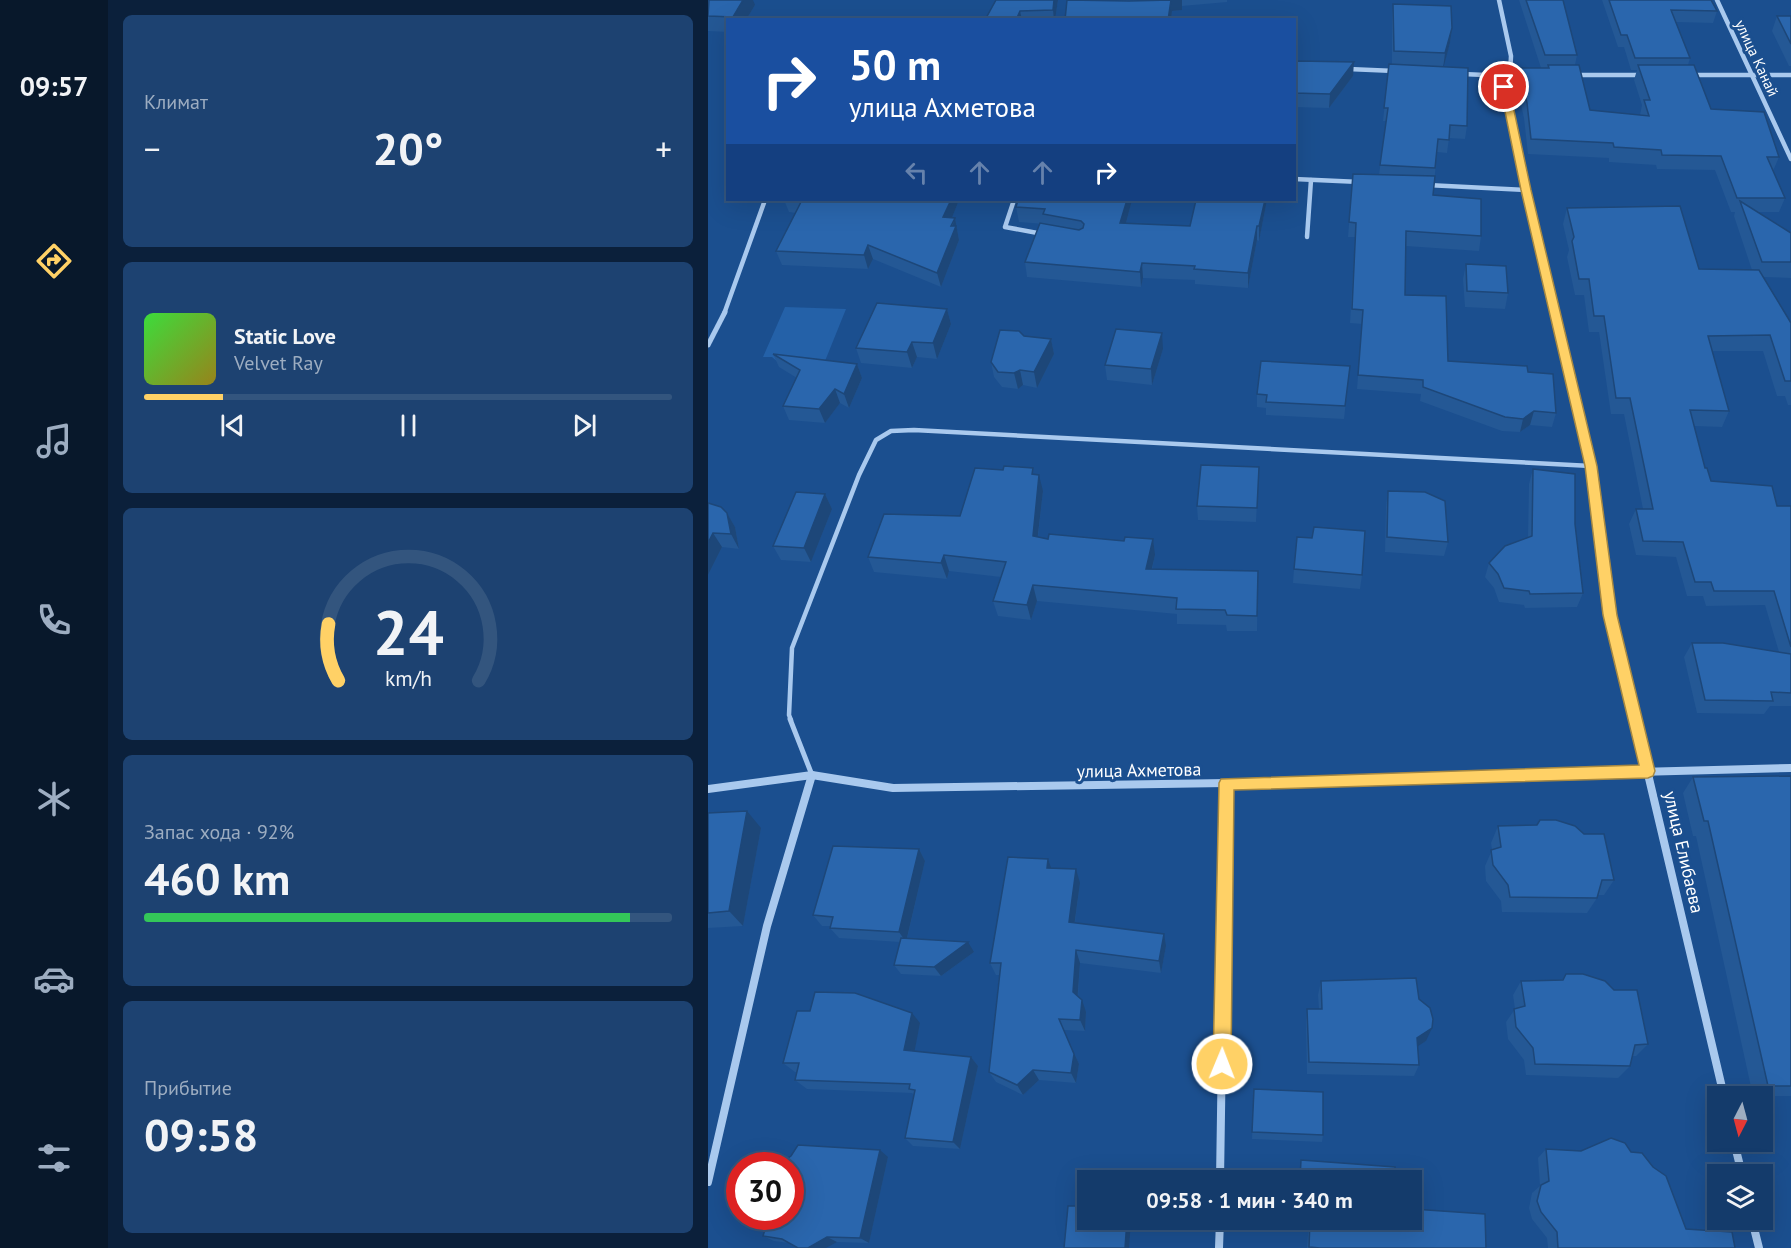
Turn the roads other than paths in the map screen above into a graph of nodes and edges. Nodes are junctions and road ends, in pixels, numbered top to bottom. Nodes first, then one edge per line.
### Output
1 (1498, 0) edge
2 (1717, 0) edge
3 (1339, 69) edge
4 (1396, 71) edge
5 (1453, 73) edge
6 (1536, 75) edge
7 (1572, 75) edge
8 (1643, 75) edge
9 (1679, 75) edge
10 (1751, 75) junction
11 (1791, 75) edge
12 (1510, 76) junction
13 (1791, 159) edge
14 (1296, 179) edge
15 (1311, 180) junction
16 (1371, 183) edge
17 (1418, 185) edge
18 (1526, 190) junction
19 (765, 201) edge
20 (1014, 201) edge
21 (1049, 234) edge
22 (1307, 237) dead end
23 (708, 345) edge
24 (1591, 466) junction
25 (1791, 768) edge
26 (1648, 771) junction
27 (812, 775) junction
28 (1226, 783) junction
29 (708, 789) edge
30 (1722, 1086) edge
31 (1220, 1170) edge
32 (708, 1182) edge
33 (1220, 1230) edge
34 (1754, 1230) edge
35 (1219, 1248) edge
36 (1759, 1248) edge

1 - 12 street
2 - 10 street, улица Канай
3 - 4 street
5 - 12 street
6 - 12 street
7 - 8 street
9 - 10 street
10 - 11 street
10 - 13 street, улица Канай
12 - 18 street, улица Елибаева
14 - 15 street
15 - 16 street
15 - 22 street
17 - 18 street
18 - 24 street, улица Елибаева
19 - 23 street
20 - 21 street
24 - 26 street, улица Елибаева
24 - 27 lane
25 - 26 street, улица Ахметова
26 - 28 street, улица Ахметова
26 - 30 street, улица Елибаева
27 - 28 street, улица Ахметова
27 - 29 street, улица Ахметова
27 - 32 street
28 - 31 street
33 - 35 street
34 - 36 street

